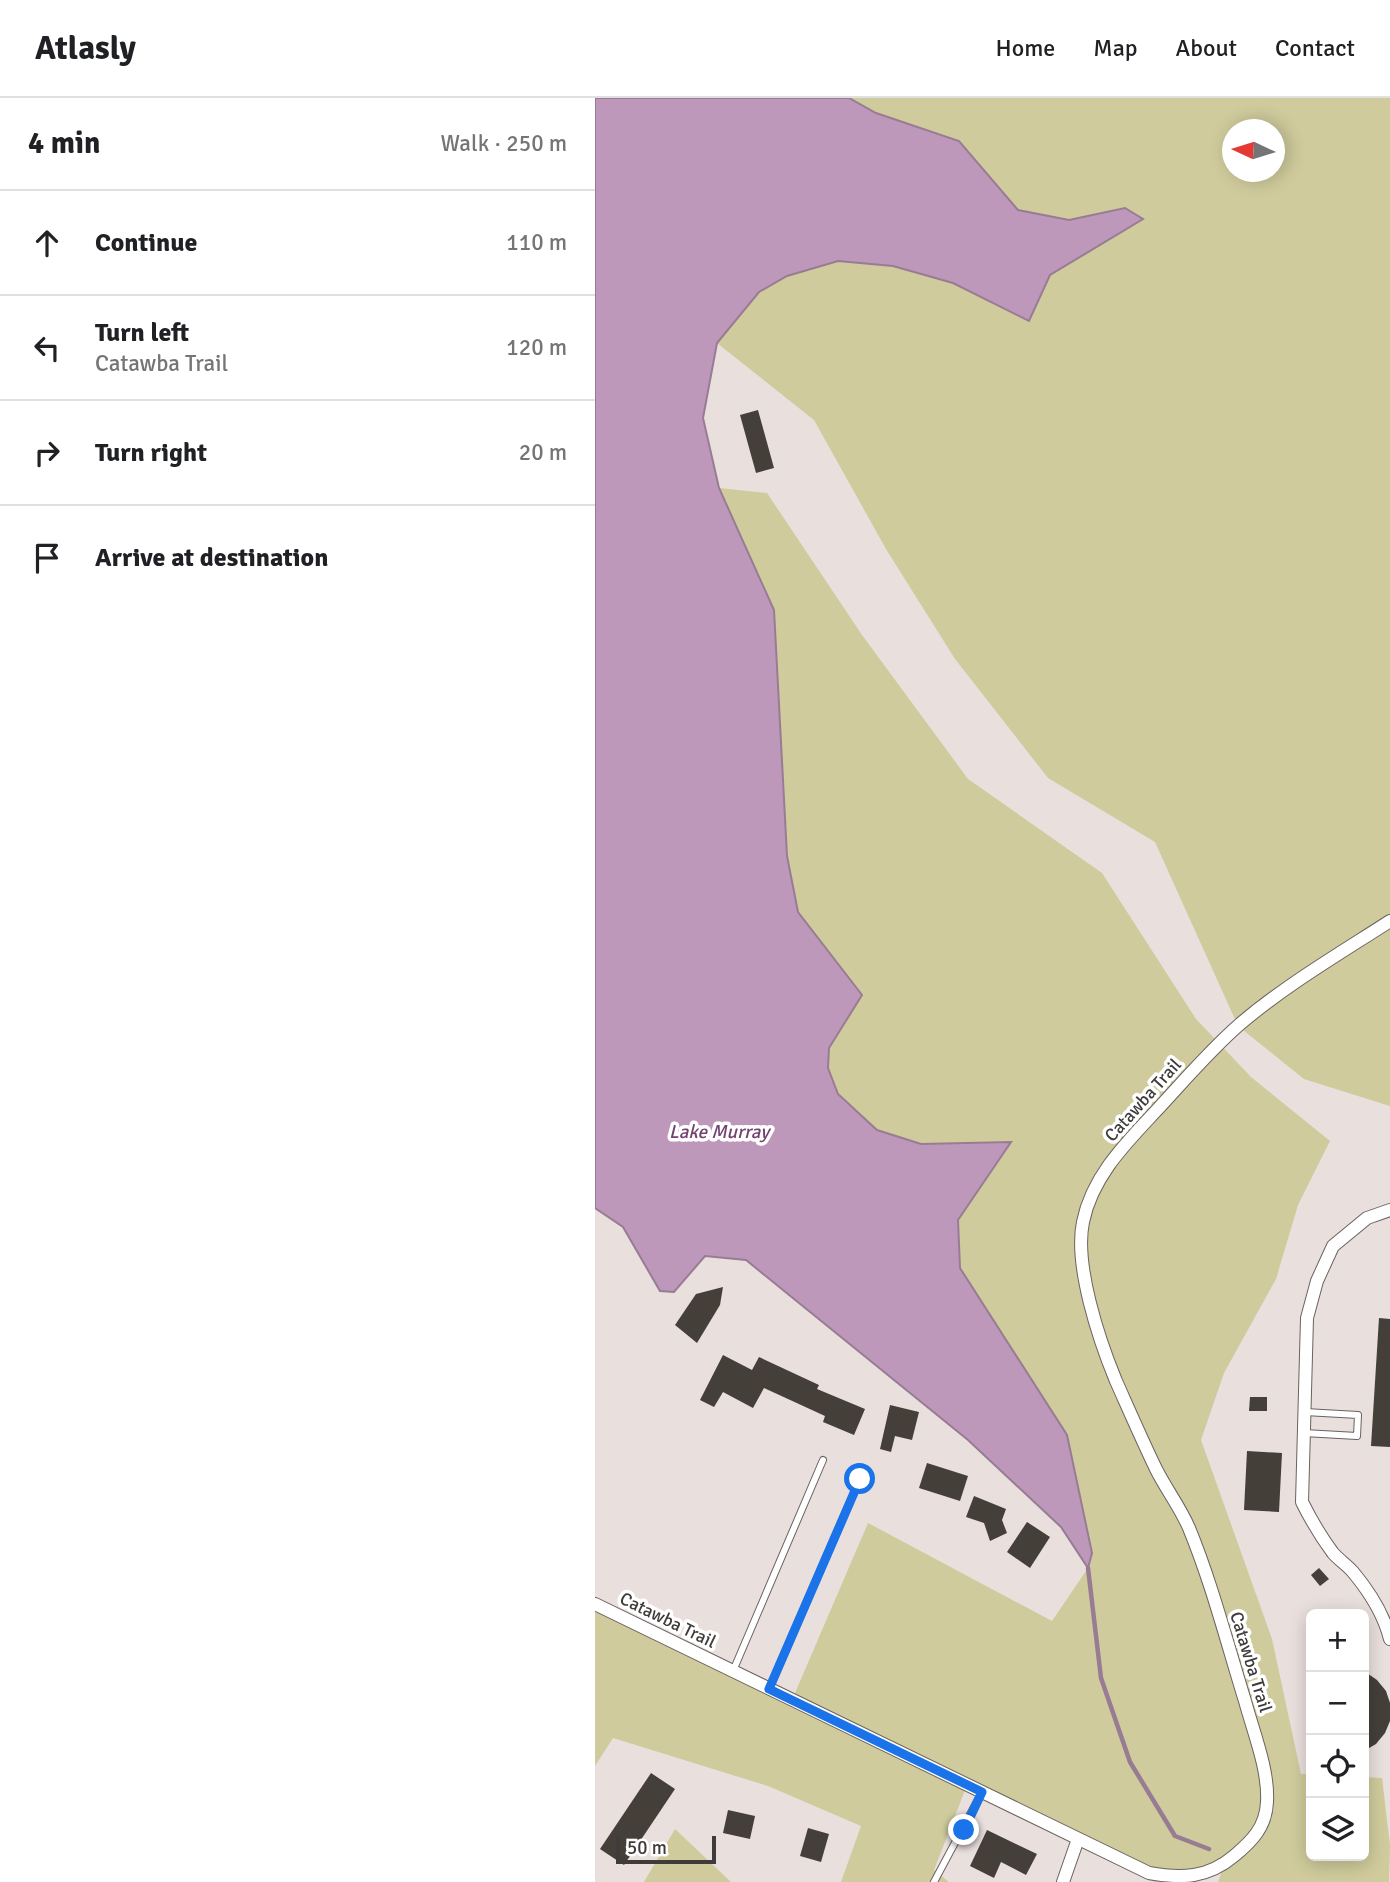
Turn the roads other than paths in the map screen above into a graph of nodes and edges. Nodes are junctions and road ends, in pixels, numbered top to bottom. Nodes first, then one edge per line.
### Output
1 (1390, 921) edge
2 (1390, 1210) edge
3 (1304, 1412) junction
4 (1304, 1433) junction
5 (823, 1460) dead end
6 (860, 1479) dead end
7 (595, 1604) edge
8 (1390, 1639) edge
9 (733, 1671) junction
10 (769, 1689) junction
11 (982, 1792) junction
12 (1079, 1839) junction
13 (935, 1882) edge
14 (1063, 1882) edge

1 - 12 street, Catawba Trail
2 - 3 street
3 - 4 street
3 - 4 lane
4 - 8 street
5 - 9 lane
6 - 10 lane
7 - 9 street, Catawba Trail
9 - 10 street, Catawba Trail
10 - 11 street, Catawba Trail
11 - 12 street, Catawba Trail
11 - 13 lane
12 - 14 street

